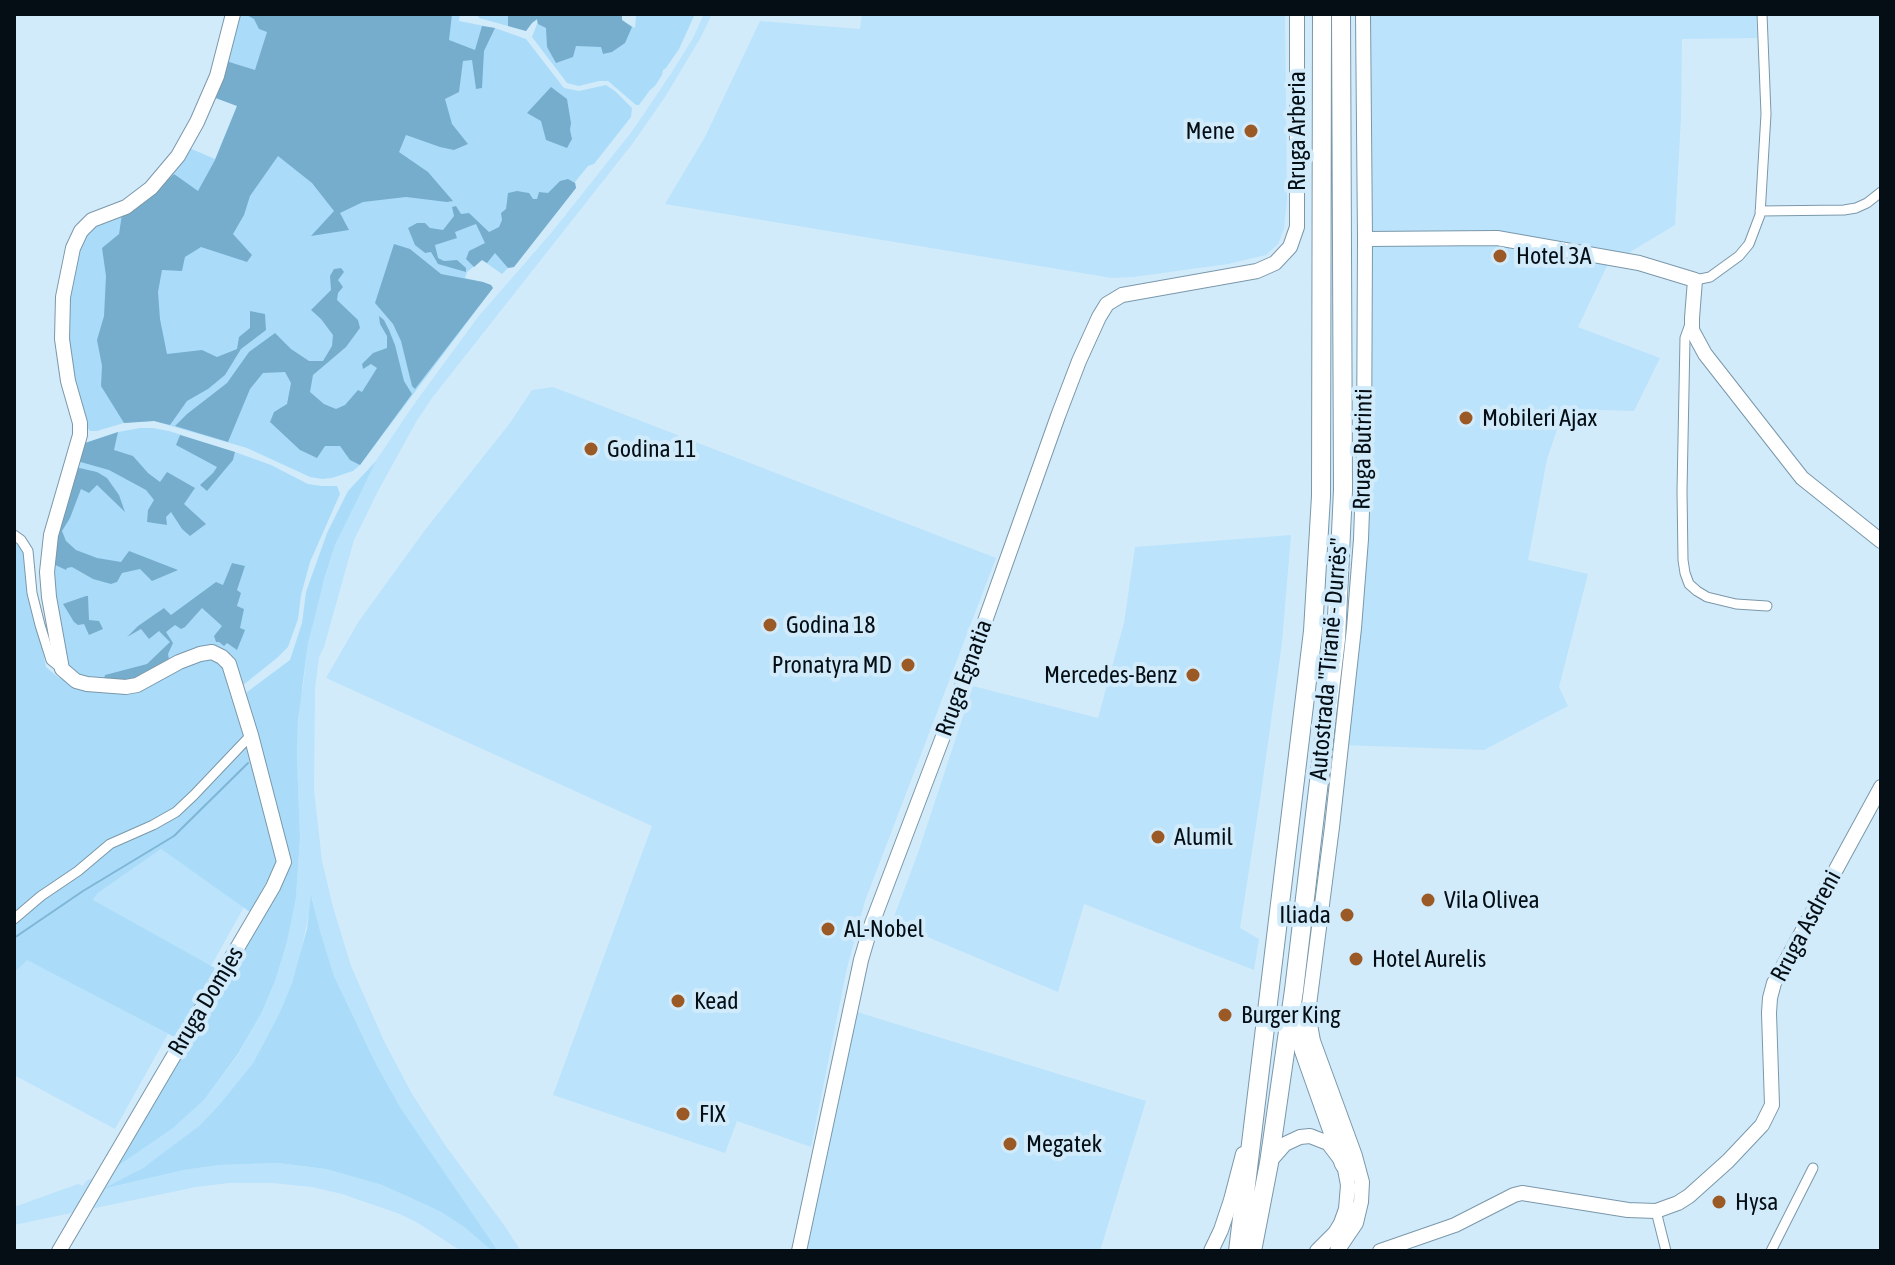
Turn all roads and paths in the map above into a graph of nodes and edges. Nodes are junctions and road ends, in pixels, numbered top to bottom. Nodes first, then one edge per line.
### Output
1 (233, 14) edge
2 (1297, 14) edge
3 (1322, 14) edge
4 (1341, 14) edge
5 (1363, 14) edge
6 (1762, 14) edge
7 (1881, 192) edge
8 (1760, 211) junction
9 (1365, 239) junction
10 (1290, 247) joint
11 (1695, 280) junction
12 (1692, 318) junction
13 (14, 535) edge
14 (1881, 541) edge
15 (1767, 606) dead end
16 (62, 669) junction
17 (251, 735) junction
18 (1881, 787) edge
19 (14, 919) edge
20 (1294, 990) junction
21 (1303, 1020) junction
22 (1253, 1127) junction
23 (1269, 1163) junction
24 (1344, 1164) junction
25 (1813, 1168) dead end
26 (1656, 1211) junction
27 (59, 1251) edge
28 (799, 1251) edge
29 (1211, 1251) edge
30 (1238, 1251) edge
31 (1252, 1251) edge
32 (1317, 1251) edge
33 (1337, 1251) edge
34 (1380, 1251) edge
35 (1666, 1251) edge
36 (1771, 1251) edge

1 - 16 street
2 - 10 street, Rruga Arberia
3 - 22 highway, Autostrada "Tiranë - Durrës"
4 - 20 highway, Autostrada "Tiranë - Durrës"
5 - 9 street, Rruga Butrinti
6 - 8 street
7 - 8 street
8 - 11 street
9 - 11 street
9 - 21 street, Rruga Butrinti
10 - 28 street, Rruga Egnatia
11 - 12 street
12 - 14 street
12 - 15 street
13 - 16 street
16 - 17 street, Rruga Domjes
17 - 19 street
17 - 27 street, Rruga Domjes
18 - 26 street, Rruga Asdreni
20 - 21 highway
20 - 23 highway, Autostrada "Tiranë - Durrës"
21 - 24 highway
21 - 33 street
22 - 29 street
22 - 30 highway, Autostrada "Tiranë - Durrës"
23 - 24 street
23 - 31 highway, Autostrada "Tiranë - Durrës"
24 - 32 street
25 - 36 street
26 - 34 street
26 - 35 street

